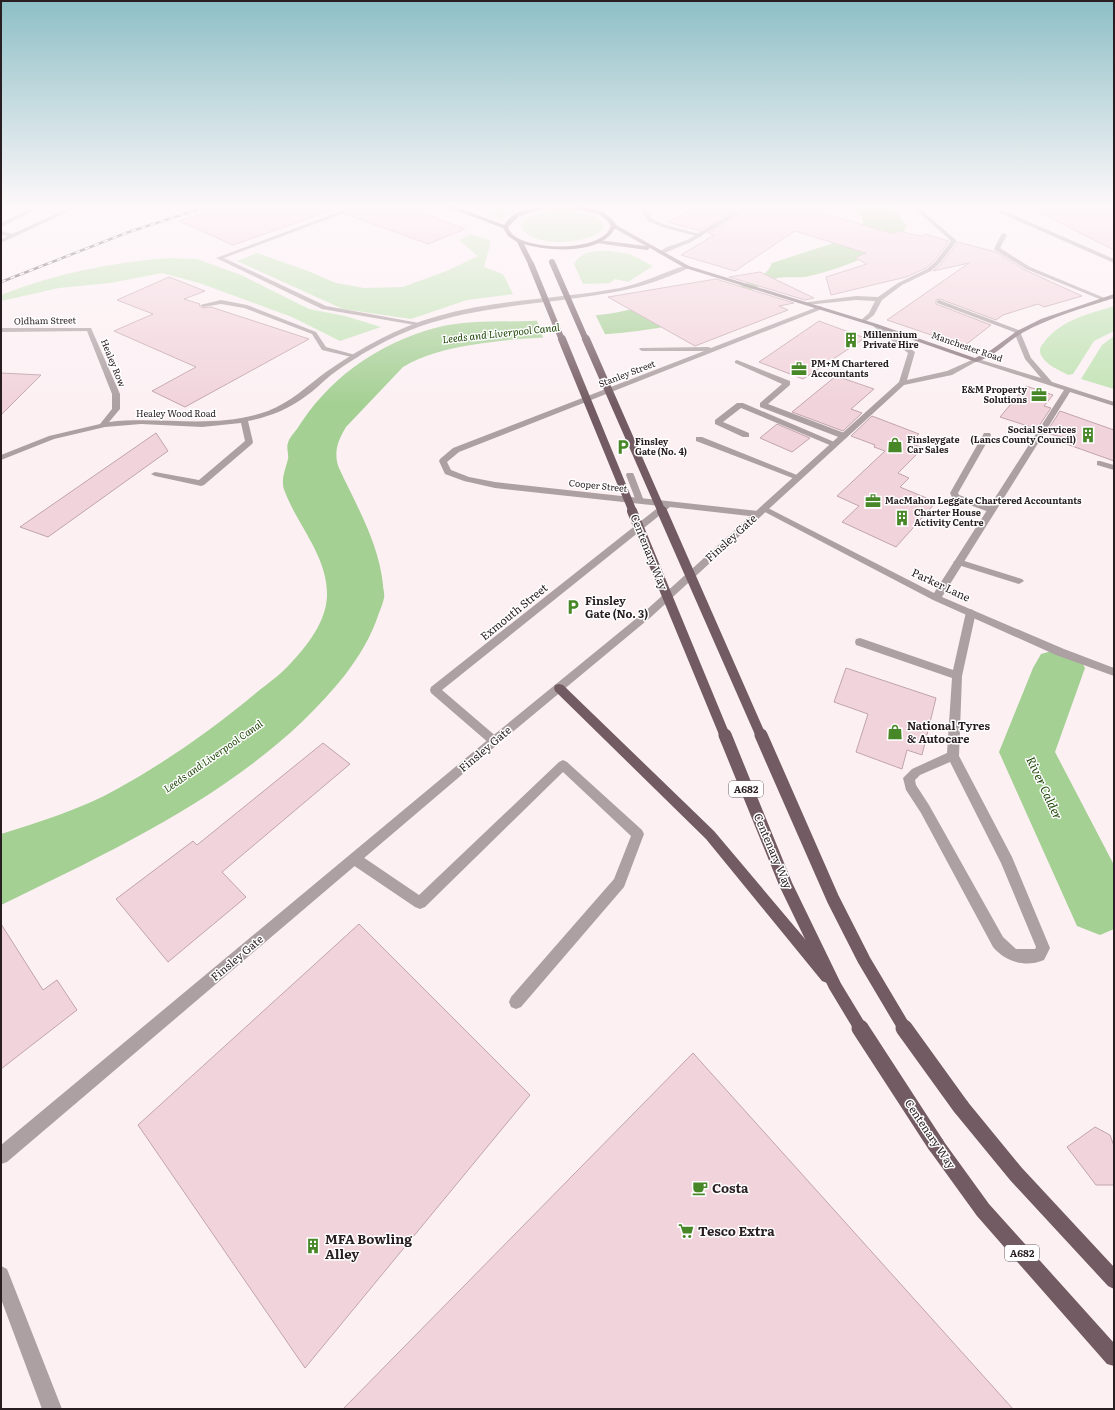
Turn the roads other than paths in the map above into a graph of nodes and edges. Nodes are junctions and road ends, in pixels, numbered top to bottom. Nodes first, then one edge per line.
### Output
1 (250, 273) edge
2 (536, 273) edge
3 (557, 273) edge
4 (672, 273) edge
5 (705, 273) edge
6 (923, 273) edge
7 (1040, 273) edge
8 (1114, 296) edge
9 (879, 299) junction
10 (1104, 299) junction
11 (939, 302) dead end
12 (808, 304) junction
13 (203, 305) dead end
14 (820, 308) junction
15 (863, 321) junction
16 (419, 325) junction
17 (875, 325) junction
18 (89, 329) joint
19 (1, 330) edge
20 (1018, 332) junction
21 (642, 349) dead end
22 (714, 349) junction
23 (356, 356) junction
24 (976, 360) junction
25 (737, 362) dead end
26 (902, 383) junction
27 (1051, 384) junction
28 (1068, 390) junction
29 (1114, 404) edge
30 (244, 420) junction
31 (104, 424) junction
32 (746, 435) dead end
33 (988, 435) dead end
34 (699, 439) dead end
35 (840, 440) junction
36 (1, 458) edge
37 (443, 461) joint
38 (1100, 463) dead end
39 (1114, 468) edge
40 (155, 474) dead end
41 (630, 475) dead end
42 (798, 477) junction
43 (640, 501) junction
44 (668, 504) junction
45 (992, 510) junction
46 (761, 512) junction
47 (958, 562) junction
48 (1019, 581) dead end
49 (936, 598) junction
50 (971, 612) junction
51 (860, 642) dead end
52 (1114, 672) edge
53 (957, 676) junction
54 (559, 688) junction
55 (494, 742) junction
56 (952, 756) junction
57 (355, 859) junction
58 (835, 986) junction
59 (516, 1002) dead end
60 (1, 1156) edge
61 (1, 1275) edge
62 (1114, 1280) edge
63 (1114, 1357) edge
64 (52, 1409) edge

1 - 16 street
2 - 58 main road, Centenary Way / A682, bridge
3 - 62 main road, A682, bridge
4 - 16 street, Healey Wood Road
5 - 12 main road, Manchester Road
6 - 9 street
7 - 10 street
8 - 10 main road
9 - 12 street
9 - 15 street
10 - 20 main road
11 - 20 street
12 - 14 main road, Manchester Road
13 - 23 street
14 - 15 main road, Manchester Road
14 - 22 street, Stanley Street
15 - 17 main road, Manchester Road
16 - 23 street, Healey Wood Road
17 - 24 main road, Manchester Road
17 - 26 street
18 - 19 street, Oldham Street
18 - 31 street, Healey Row
20 - 24 main road
20 - 27 street, Manchester Road
21 - 22 street
22 - 37 street, Stanley Street
23 - 30 street, Healey Wood Road
24 - 26 street
24 - 27 street, Manchester Road
25 - 35 street
26 - 35 street, Finsley Gate
27 - 28 street, Manchester Road
28 - 29 street, Manchester Road
28 - 45 street
30 - 31 street, Healey Wood Road
30 - 40 street
31 - 36 street, Healey Wood Road
32 - 35 street
33 - 45 street
34 - 42 street
35 - 42 street, Finsley Gate
37 - 43 street, Cooper Street
38 - 39 street
41 - 43 street
42 - 46 street, Finsley Gate
43 - 44 street, Cooper Street
44 - 46 street, Cooper Street
44 - 55 street, Exmouth Street
45 - 47 street
46 - 49 street, Parker Lane
46 - 54 street, Finsley Gate
47 - 48 street
47 - 49 street
49 - 50 street, Parker Lane
50 - 52 street, Parker Lane
50 - 53 street
51 - 53 street
53 - 56 street
54 - 55 street, Finsley Gate
54 - 58 main road, A682, bridge
55 - 57 street, Finsley Gate
56 - 56 street
57 - 59 street
57 - 60 street, Finsley Gate
58 - 63 main road, Centenary Way / A682, bridge
61 - 64 street

